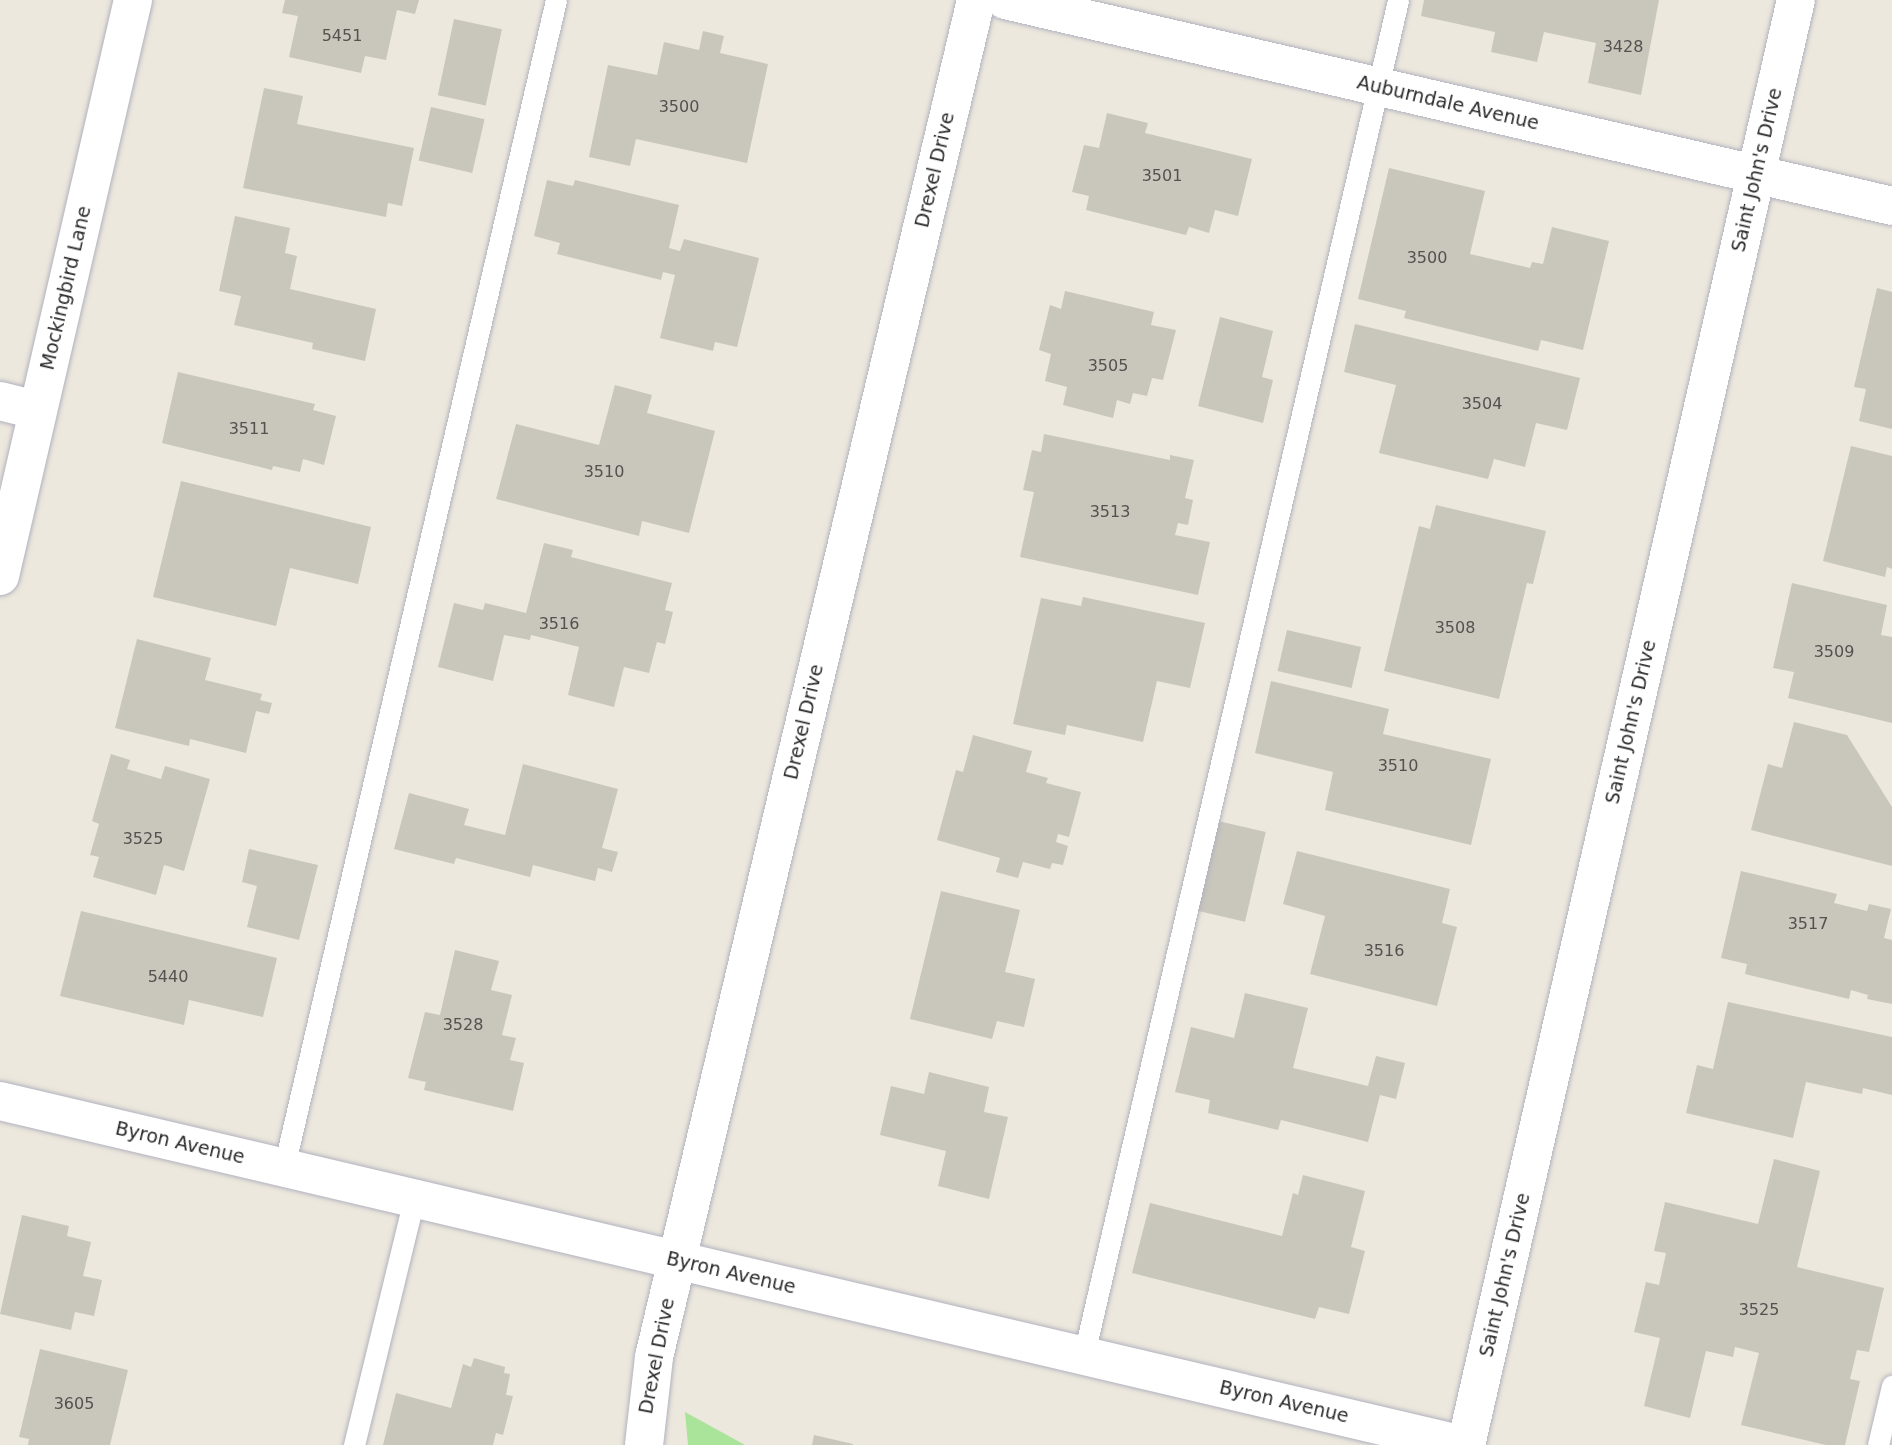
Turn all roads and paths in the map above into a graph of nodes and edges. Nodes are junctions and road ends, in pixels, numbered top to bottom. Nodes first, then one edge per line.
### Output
1 (133, 0) edge
2 (556, 0) edge
3 (976, 0) edge
4 (1005, 0) edge
5 (1398, 0) edge
6 (1796, 0) edge
7 (1378, 87) junction
8 (1756, 174) junction
9 (1892, 206) edge
10 (0, 401) edge
11 (37, 410) junction
12 (0, 576) edge
13 (0, 1101) edge
14 (284, 1167) junction
15 (414, 1198) junction
16 (677, 1261) junction
17 (1084, 1354) junction
18 (1892, 1386) edge
19 (354, 1445) edge
20 (644, 1445) edge
21 (1464, 1445) edge
22 (1878, 1445) edge

1 - 11 street, Mockingbird Lane
2 - 14 lane
3 - 16 street, Drexel Drive
4 - 7 street, Auburndale Avenue
5 - 7 lane
6 - 8 street, Saint John's Drive
7 - 8 street, Auburndale Avenue
7 - 17 lane
8 - 9 street, Auburndale Avenue
8 - 21 street, Saint John's Drive
10 - 11 street
11 - 12 street, Mockingbird Lane
13 - 14 street, Byron Avenue
14 - 15 street, Byron Avenue
15 - 16 street, Byron Avenue
15 - 19 lane
16 - 17 street, Byron Avenue
16 - 20 street, Drexel Drive
17 - 21 street, Byron Avenue
18 - 22 lane

